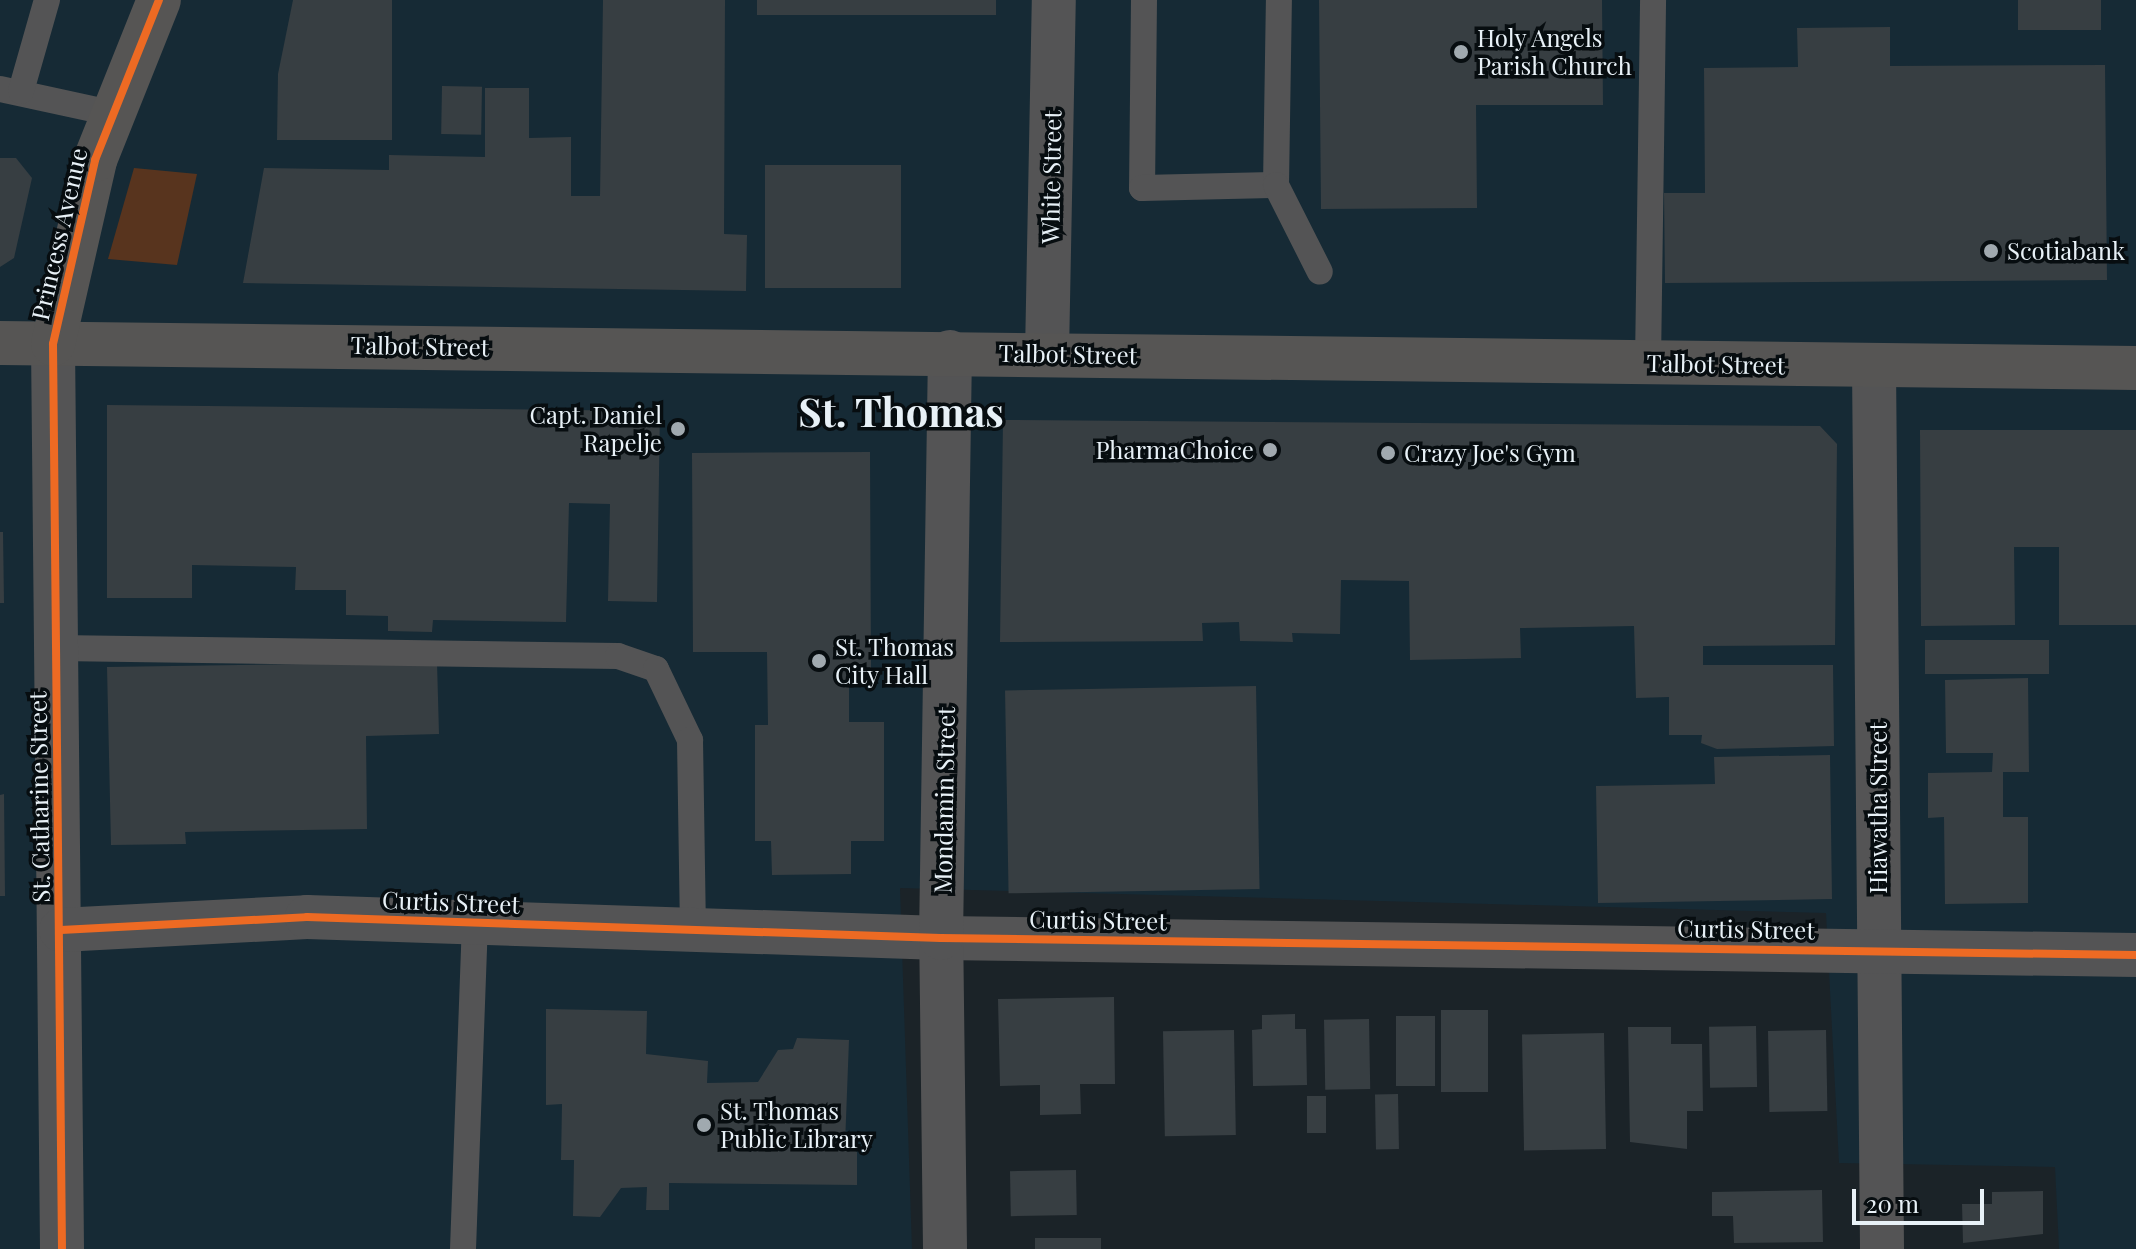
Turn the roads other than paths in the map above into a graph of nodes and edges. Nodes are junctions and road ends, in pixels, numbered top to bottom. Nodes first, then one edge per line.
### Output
1 (47, 0) edge
2 (159, 0) edge
3 (1054, 0) edge
4 (1144, 0) edge
5 (1279, 0) edge
6 (1653, 0) edge
7 (10, 90) edge
8 (111, 113) junction
9 (1276, 185) junction
10 (1320, 272) dead end
11 (0, 343) edge
12 (53, 344) junction
13 (950, 352) junction
14 (1047, 354) junction
15 (1648, 363) junction
16 (1874, 366) junction
17 (2136, 368) edge
18 (57, 648) junction
19 (475, 922) junction
20 (693, 929) junction
21 (61, 930) junction
22 (941, 938) junction
23 (1879, 950) junction
24 (2136, 955) edge
25 (62, 1249) edge
26 (463, 1249) edge
27 (945, 1249) edge
28 (1882, 1249) edge

1 - 7 lane
2 - 8 main road, Princess Avenue
3 - 14 street, White Street
4 - 9 lane
5 - 9 lane
6 - 15 lane
7 - 8 lane
8 - 12 main road, Princess Avenue
9 - 10 lane
11 - 12 main road, Talbot Street
12 - 13 main road, Talbot Street
12 - 18 street, St. Catharine Street
13 - 14 main road, Talbot Street
13 - 22 street, Mondamin Street
14 - 15 main road, Talbot Street
15 - 16 main road, Talbot Street
16 - 17 main road, Talbot Street
16 - 23 street, Hiawatha Street
18 - 20 lane
18 - 21 street, St. Catharine Street
19 - 20 street, Curtis Street
19 - 21 street, Curtis Street
19 - 26 lane
20 - 22 street, Curtis Street
21 - 25 street, St. Catharine Street
22 - 23 street, Curtis Street
22 - 27 street, Mondamin Street
23 - 24 street, Curtis Street
23 - 28 street, Hiawatha Street

